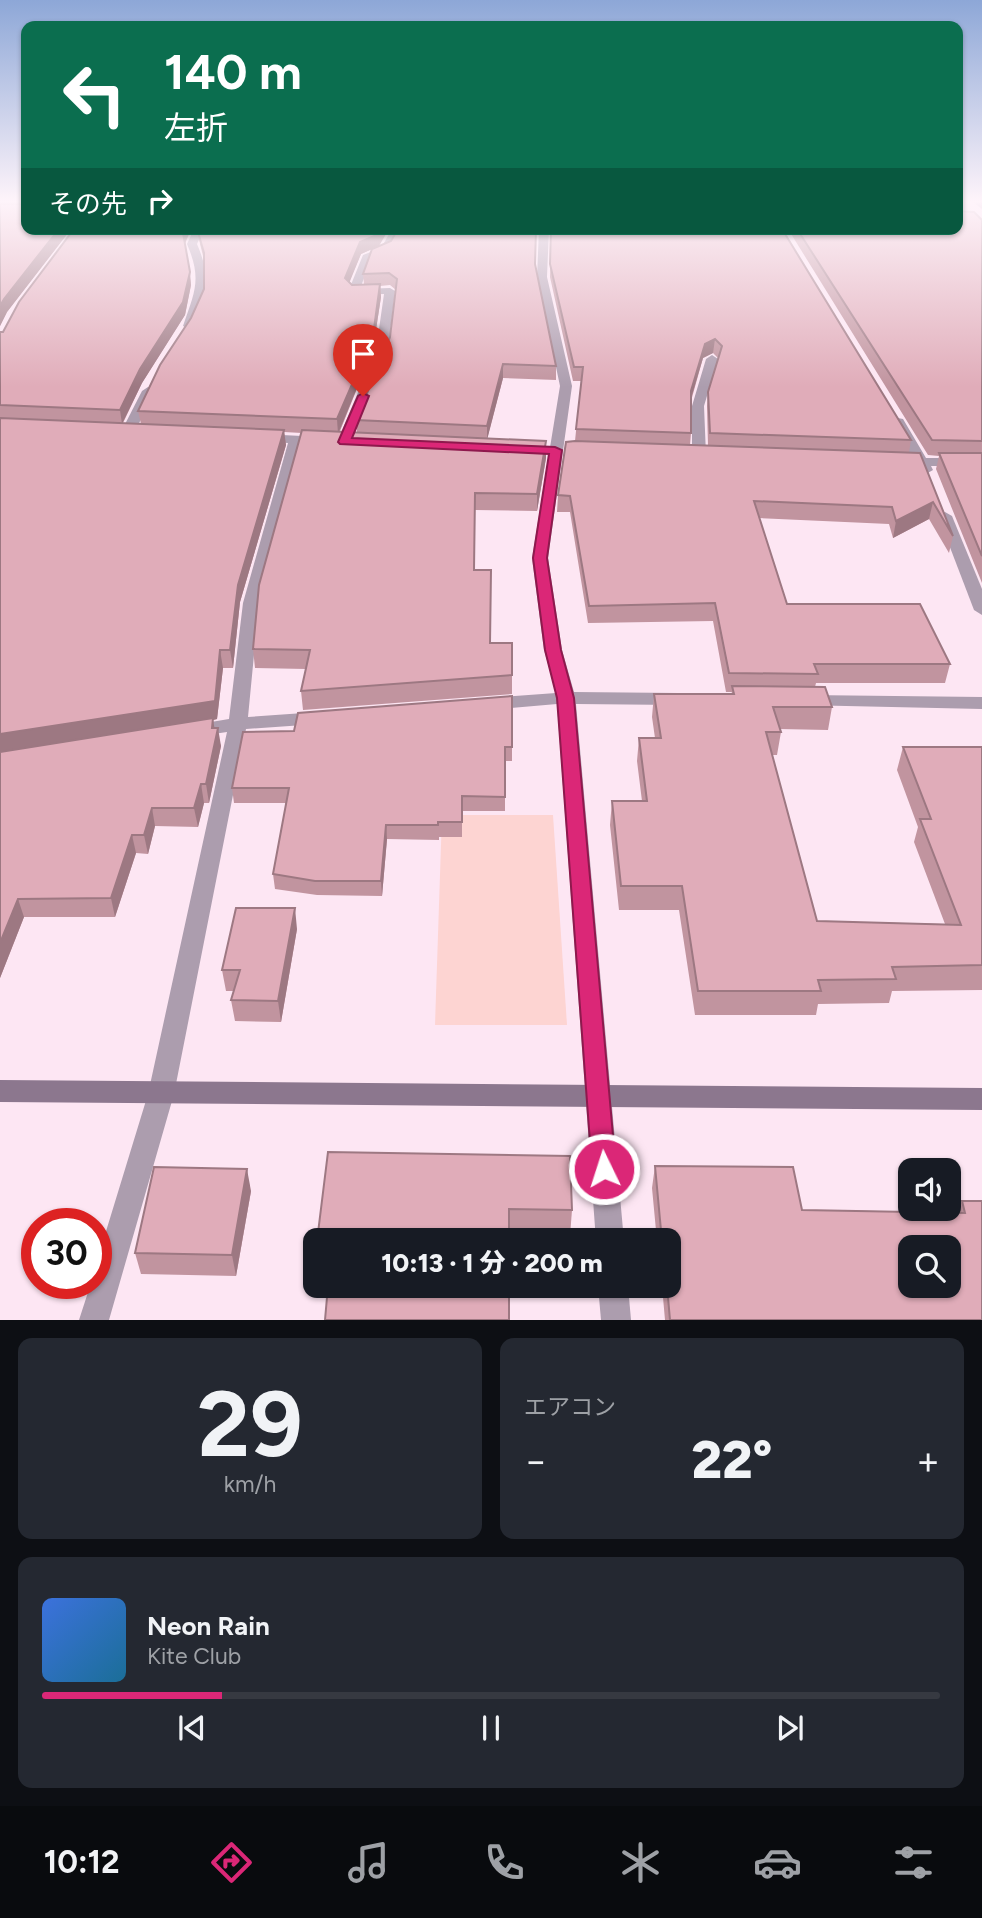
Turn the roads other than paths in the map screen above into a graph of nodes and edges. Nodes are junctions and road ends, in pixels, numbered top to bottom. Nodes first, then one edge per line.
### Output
1 (201, 264) edge
2 (364, 264) edge
3 (543, 264) edge
4 (181, 339) edge
5 (712, 359) edge
6 (154, 378) edge
7 (894, 415) edge
8 (128, 432) edge
9 (245, 438) edge
10 (296, 440) junction
11 (699, 455) edge
12 (884, 461) edge
13 (982, 461) edge
14 (923, 462) junction
15 (982, 610) edge
16 (566, 698) junction
17 (691, 700) edge
18 (788, 701) edge
19 (982, 703) edge
20 (470, 705) edge
21 (333, 716) edge
22 (237, 724) junction
23 (172, 734) edge
24 (0, 1091) edge
25 (161, 1094) junction
26 (599, 1097) junction
27 (982, 1099) edge
28 (609, 1228) edge
29 (614, 1298) edge
30 (94, 1320) edge
31 (615, 1320) edge

1 - 4 street
2 - 10 street
3 - 16 street
5 - 11 street
6 - 8 street
7 - 14 street
9 - 10 street
10 - 22 street
12 - 14 street
13 - 14 street
14 - 15 street
16 - 17 street
16 - 20 street
16 - 26 street
18 - 19 street
21 - 22 street
22 - 23 street
22 - 25 street
24 - 25 street
25 - 26 street
25 - 30 street
26 - 27 street
26 - 28 street
29 - 31 street

